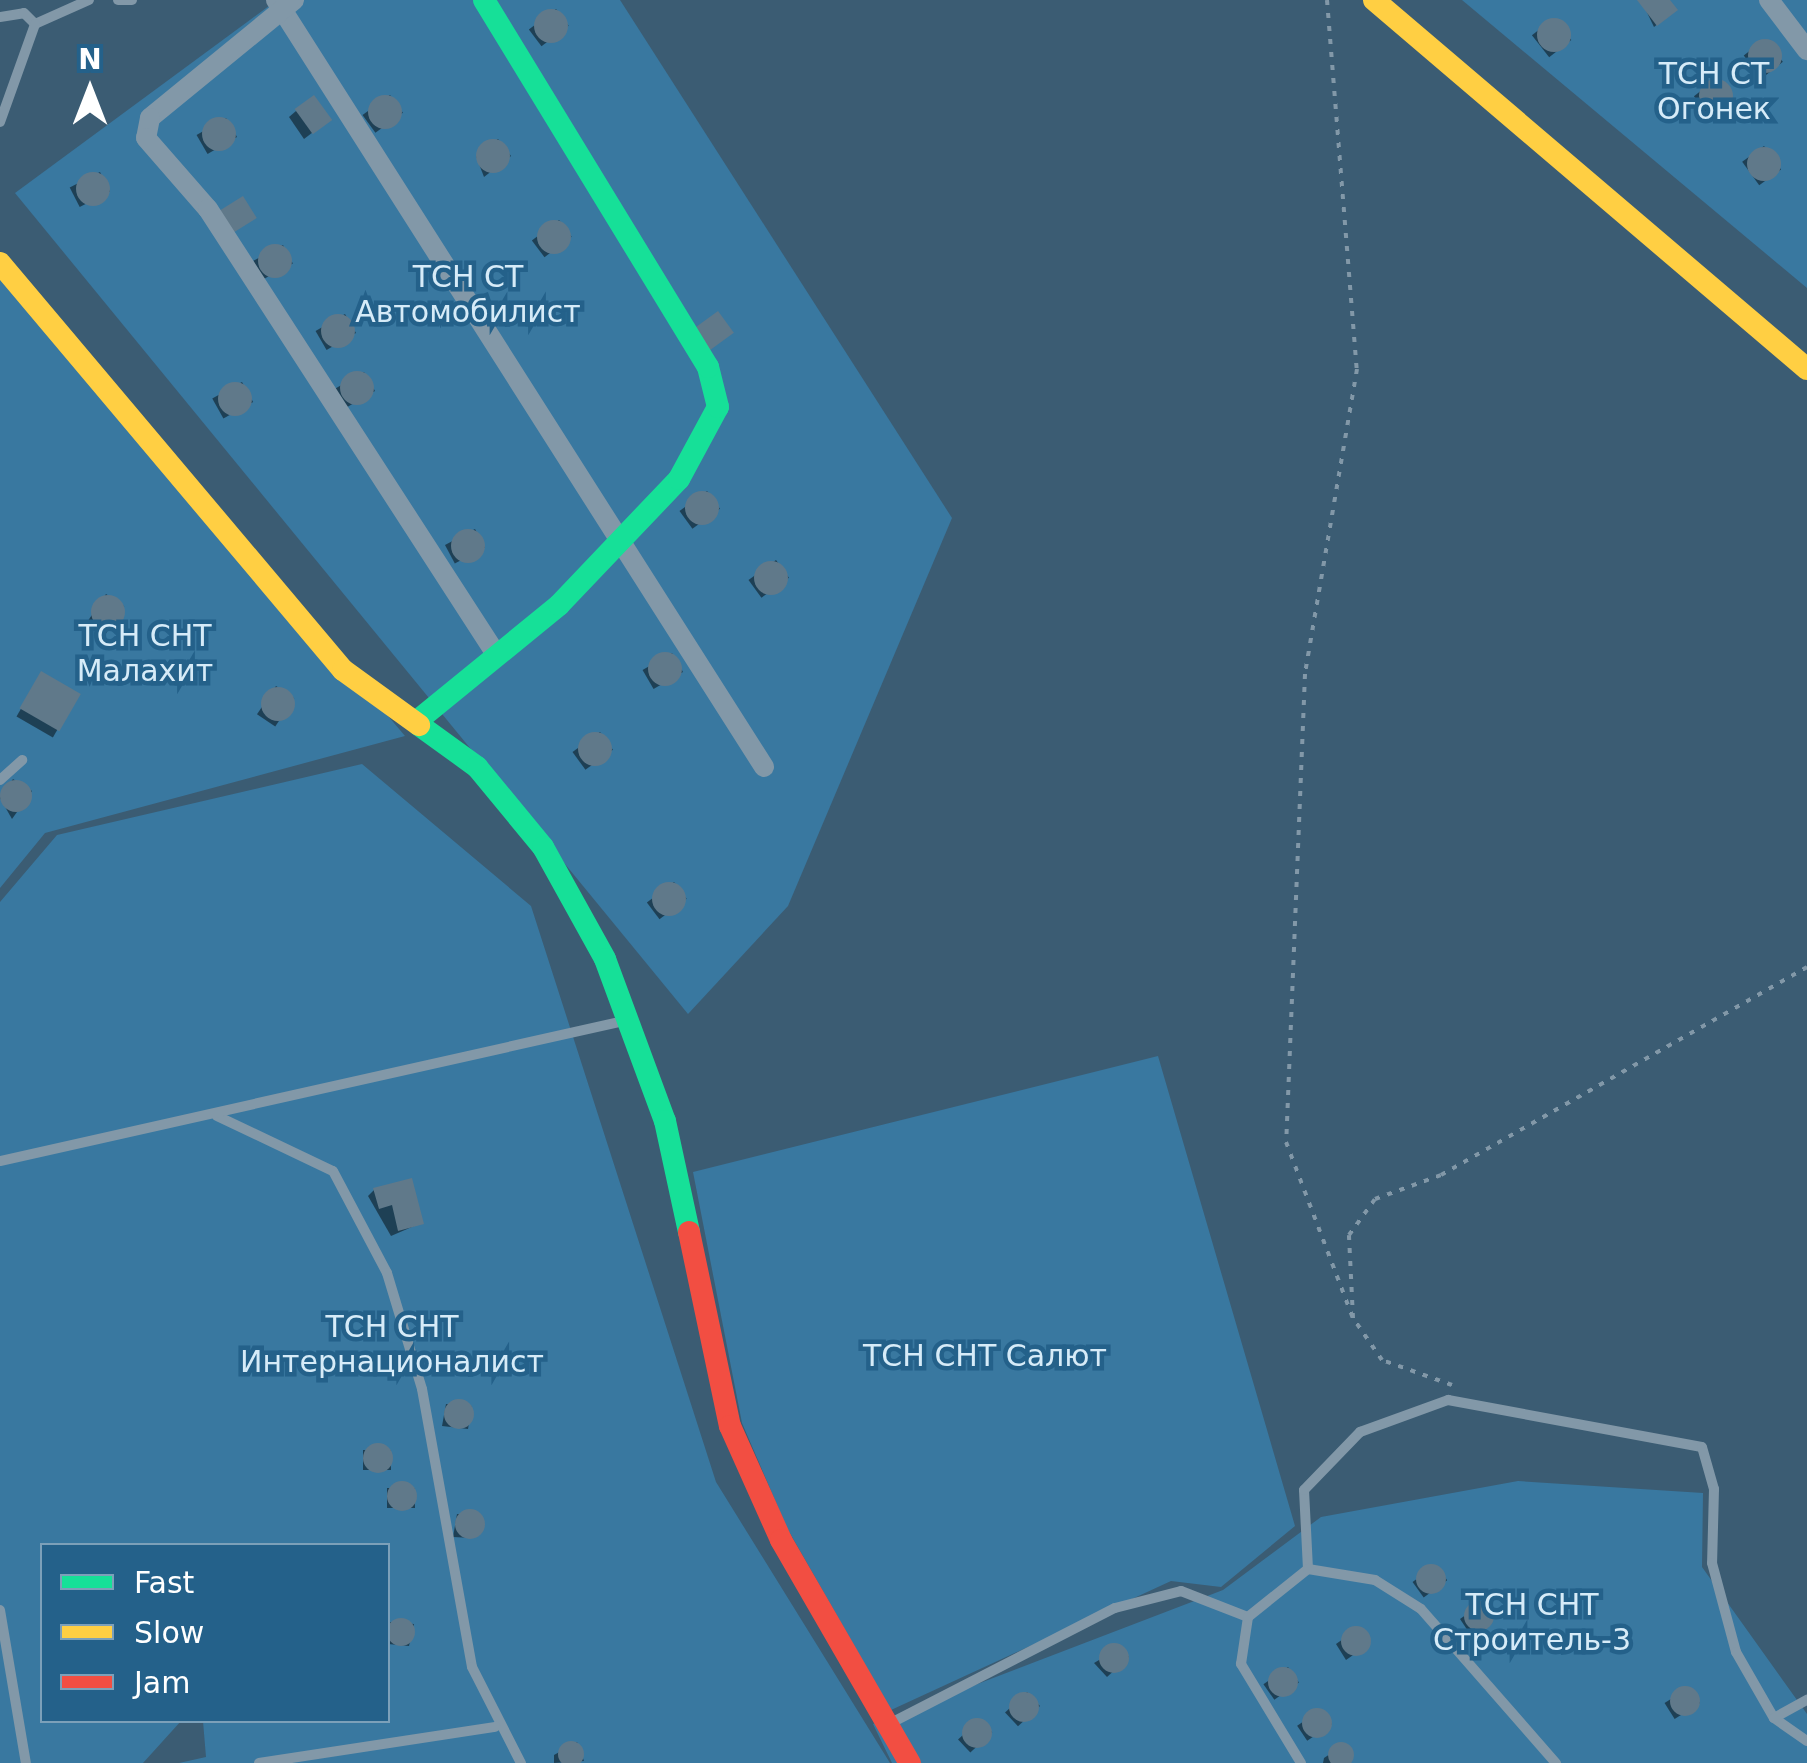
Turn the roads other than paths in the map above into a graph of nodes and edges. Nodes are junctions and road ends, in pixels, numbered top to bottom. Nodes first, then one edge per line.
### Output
1 (89, 0) edge
2 (118, 0) edge
3 (132, 0) edge
4 (484, 0) edge
5 (1374, 0) edge
6 (1768, 0) edge
7 (283, 3) edge
8 (0, 17) edge
9 (35, 24) junction
10 (1807, 50) edge
11 (0, 122) edge
12 (0, 263) edge
13 (1807, 369) edge
14 (619, 542) junction
15 (496, 654) junction
16 (417, 721) junction
17 (22, 760) dead end
18 (764, 767) dead end
19 (0, 780) edge
20 (630, 1019) junction
21 (217, 1116) junction
22 (0, 1161) edge
23 (1308, 1569) junction
24 (0, 1610) edge
25 (1248, 1617) junction
26 (1807, 1700) edge
27 (1774, 1718) junction
28 (888, 1724) junction
29 (495, 1727) junction
30 (1807, 1741) edge
31 (26, 1763) edge
32 (260, 1763) edge
33 (521, 1763) edge
34 (910, 1763) edge
35 (1301, 1763) edge
36 (1556, 1763) edge

1 - 9 lane
2 - 3 lane
4 - 14 street
5 - 13 street
6 - 10 street
7 - 14 street
7 - 15 street
8 - 9 lane
9 - 11 lane
12 - 16 street
14 - 15 street
14 - 18 street
15 - 16 street
16 - 20 street
17 - 19 lane
20 - 21 lane
20 - 28 street
21 - 22 lane
21 - 29 lane
23 - 25 lane
23 - 27 lane
23 - 36 lane
24 - 31 lane
25 - 28 lane
25 - 35 lane
26 - 27 lane
27 - 30 lane
28 - 34 street
29 - 32 lane
29 - 33 lane

